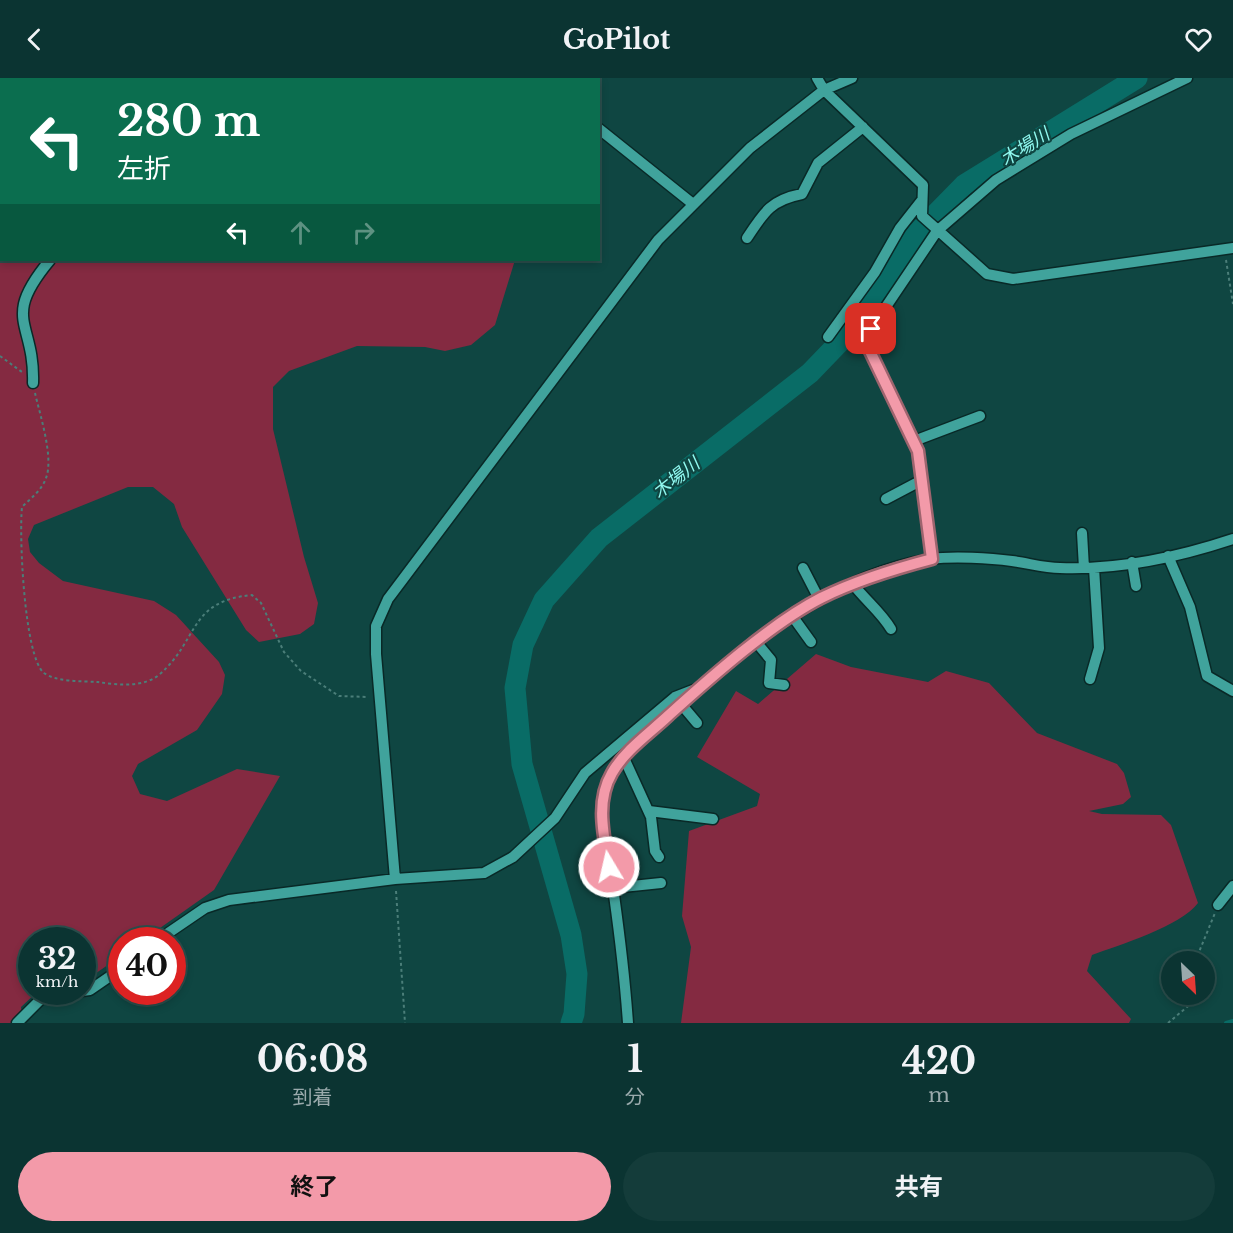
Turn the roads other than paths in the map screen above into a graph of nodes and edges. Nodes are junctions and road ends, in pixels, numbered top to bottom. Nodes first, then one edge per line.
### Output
1 (818, 78) edge
2 (852, 78) edge
3 (1187, 78) edge
4 (824, 90) junction
5 (862, 127) junction
6 (600, 130) edge
7 (922, 200) junction
8 (693, 204) junction
9 (936, 230) junction
10 (747, 238) dead end
11 (1229, 248) edge
12 (49, 261) edge
13 (828, 338) dead end
14 (33, 383) road end
15 (980, 416) dead end
16 (914, 441) junction
17 (922, 480) junction
18 (886, 499) dead end
19 (1082, 533) dead end
20 (1233, 539) edge
21 (1168, 556) junction
22 (932, 559) junction
23 (1132, 562) junction
24 (803, 568) dead end
25 (1089, 568) junction
26 (853, 584) junction
27 (1136, 586) dead end
28 (819, 599) junction
29 (793, 617) junction
30 (891, 629) dead end
31 (811, 642) dead end
32 (757, 643) junction
33 (1090, 679) dead end
34 (701, 686) junction
35 (784, 686) dead end
36 (1233, 691) edge
37 (681, 704) junction
38 (697, 723) dead end
39 (624, 758) junction
40 (649, 811) junction
41 (713, 819) dead end
42 (659, 857) dead end
43 (395, 879) junction
44 (661, 883) dead end
45 (1233, 886) edge
46 (613, 888) junction
47 (1218, 905) road end
48 (177, 927) edge
49 (35, 1005) edge
50 (17, 1023) edge
51 (628, 1023) edge

1 - 4 street
2 - 4 street
3 - 9 street
4 - 5 street
4 - 8 street
5 - 7 street
5 - 10 street
6 - 8 street
7 - 9 street
7 - 13 street
8 - 43 street
9 - 11 street
9 - 16 street
12 - 14 street
15 - 16 street
16 - 17 street
17 - 18 street
17 - 22 street
19 - 25 street
20 - 21 street
21 - 23 street
21 - 36 street
22 - 25 street
22 - 26 street
23 - 25 street
23 - 27 street
24 - 28 street
25 - 33 street
26 - 28 street
26 - 30 street
28 - 29 street
29 - 31 street
29 - 32 street
32 - 34 street
32 - 35 street
34 - 37 street
34 - 43 street
37 - 38 street
37 - 39 street
39 - 40 street
39 - 46 street
40 - 41 street
40 - 42 street
43 - 48 street
44 - 46 street
45 - 47 street
46 - 51 street
49 - 50 street

